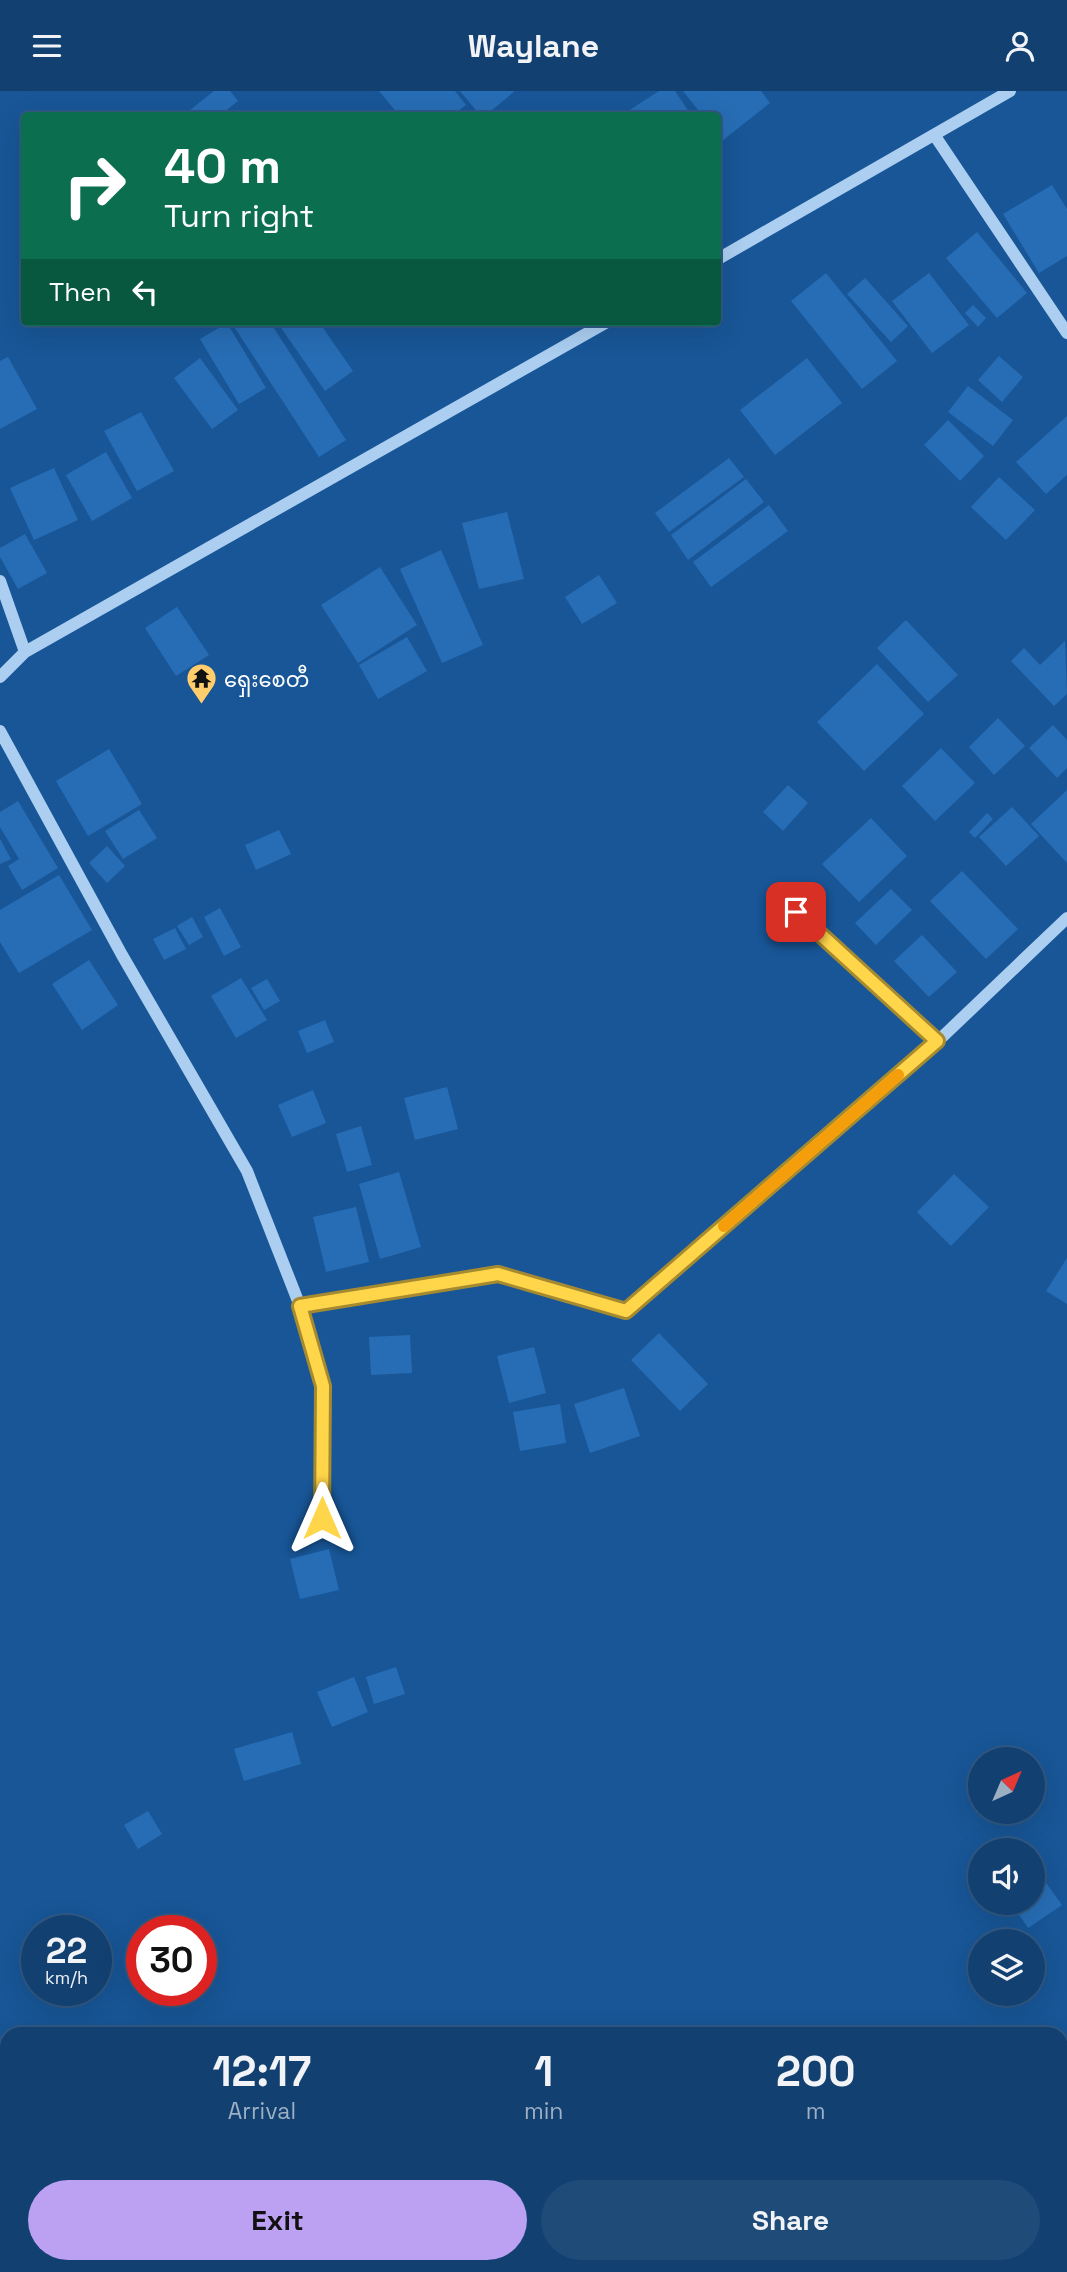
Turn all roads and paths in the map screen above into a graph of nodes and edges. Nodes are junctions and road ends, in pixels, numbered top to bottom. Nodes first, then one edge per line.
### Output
1 (1010, 91) edge
2 (935, 136) junction
3 (721, 257) edge
4 (600, 326) edge
5 (1067, 333) edge
6 (0, 581) edge
7 (25, 652) junction
8 (0, 677) edge
9 (0, 731) edge
10 (796, 912) dead end
11 (1067, 918) edge
12 (937, 1041) junction
13 (300, 1306) junction
14 (322, 1518) dead end

1 - 2 street
2 - 3 street
2 - 5 street
4 - 7 street
6 - 7 street
7 - 8 street
9 - 13 street
10 - 12 street
11 - 12 street
12 - 13 street
13 - 14 street

